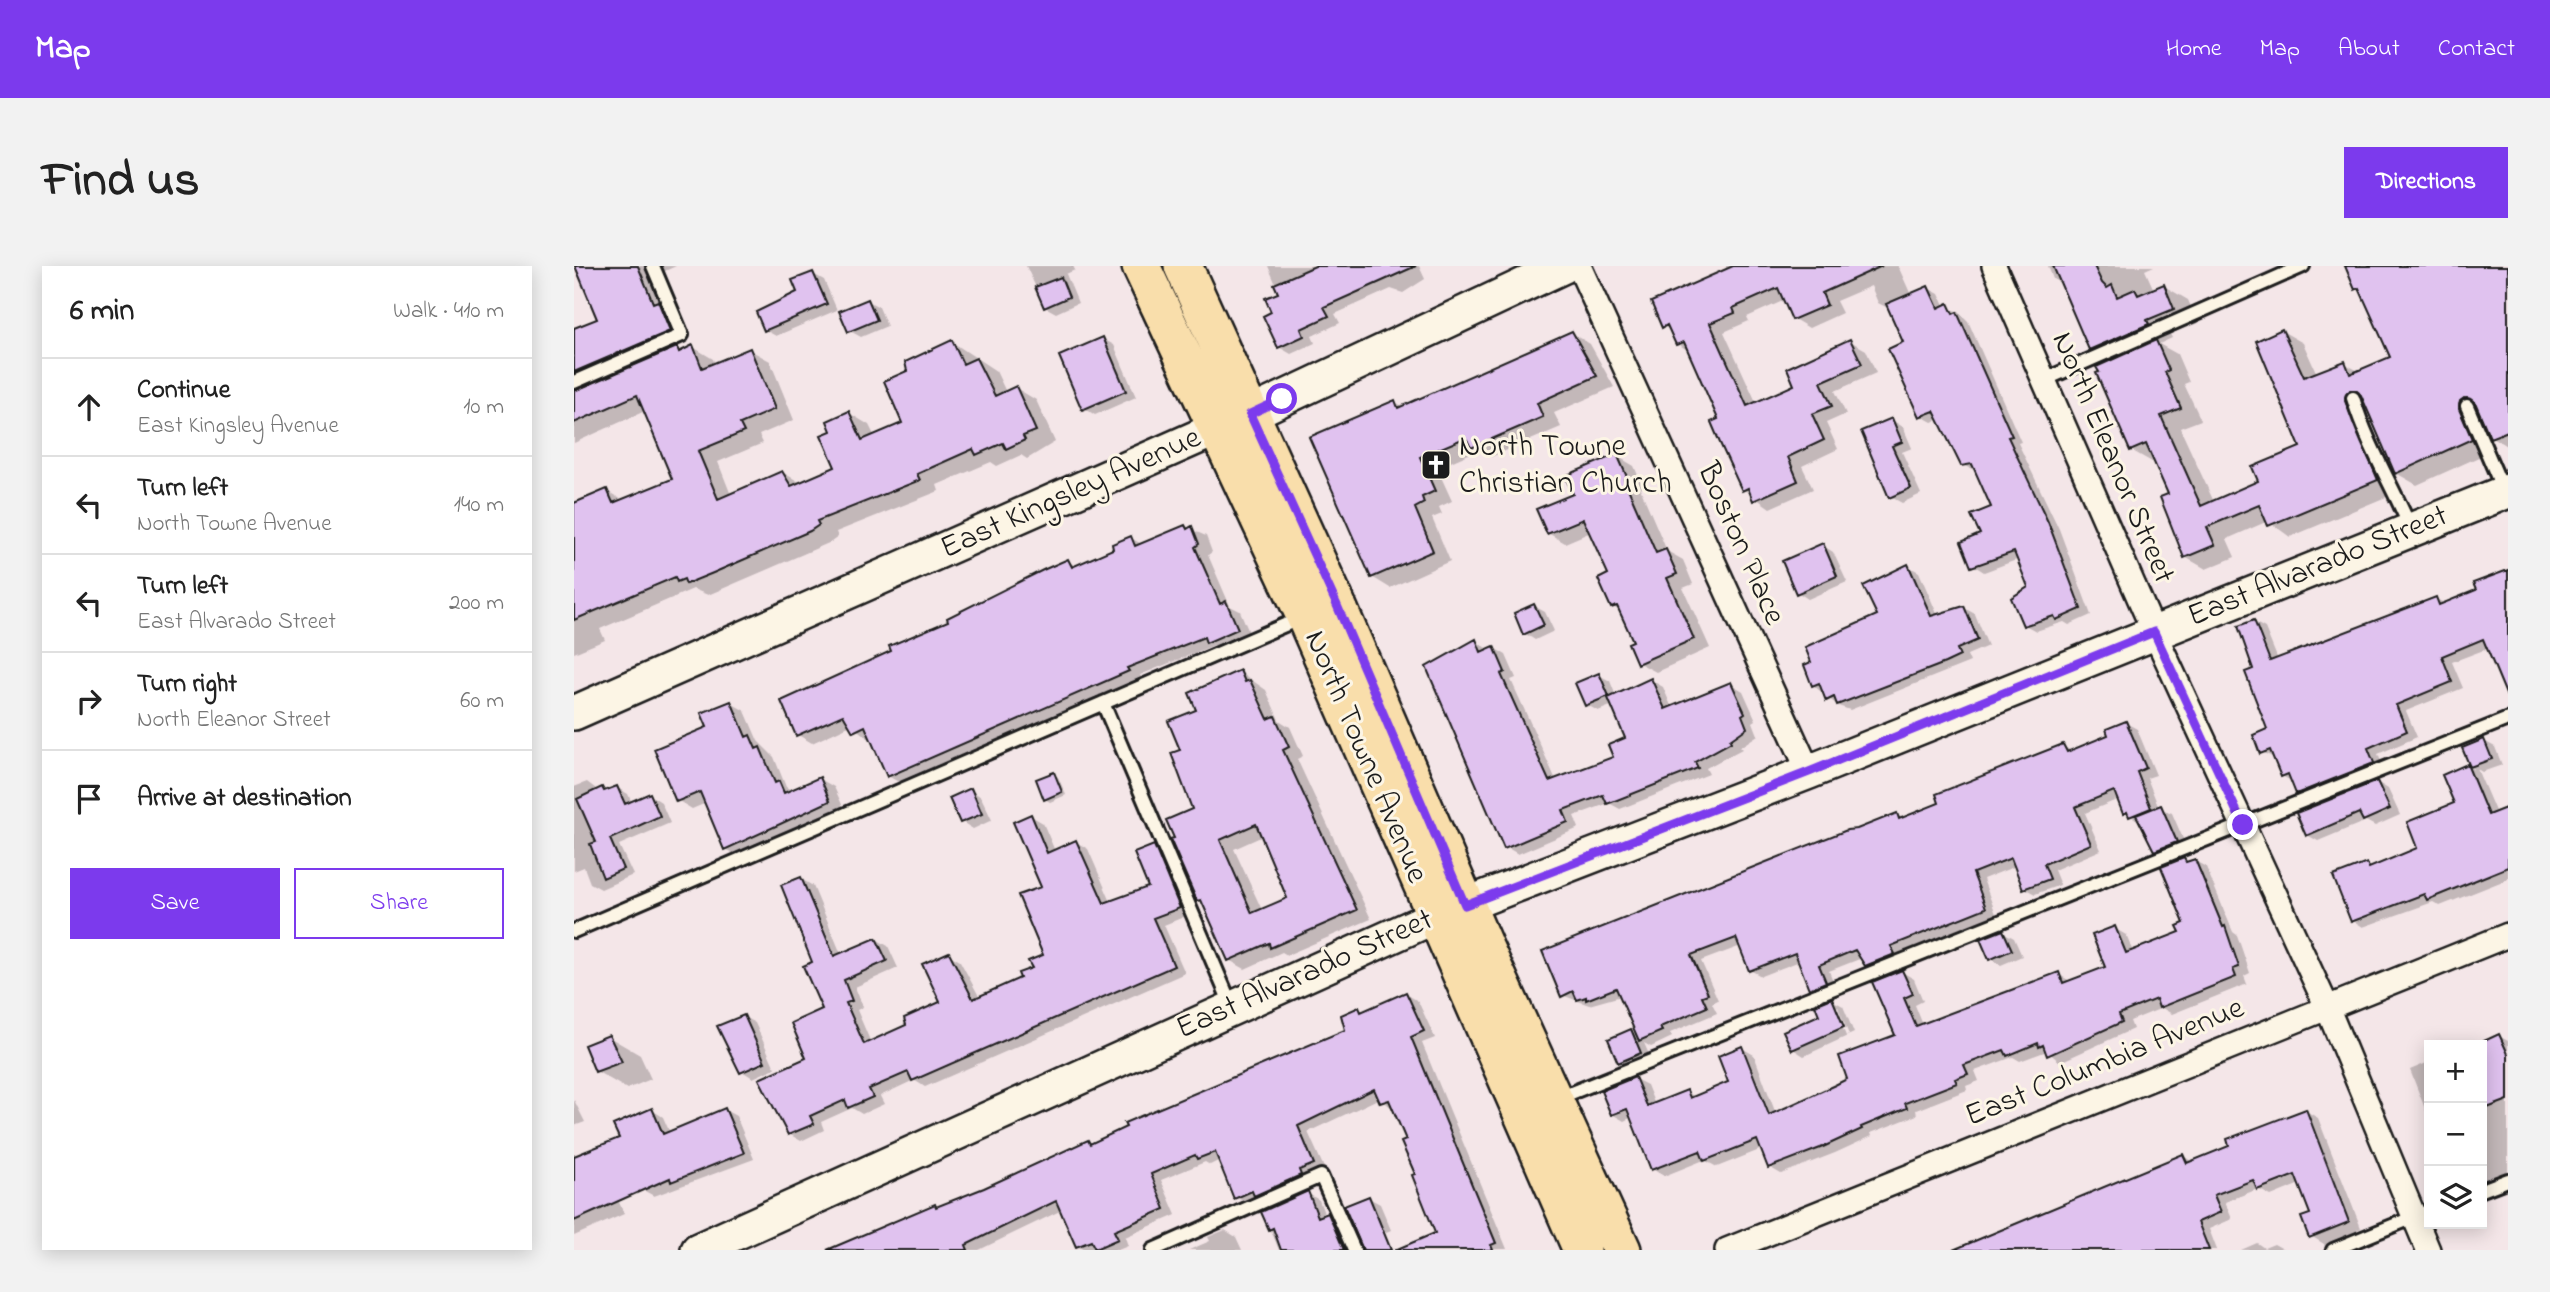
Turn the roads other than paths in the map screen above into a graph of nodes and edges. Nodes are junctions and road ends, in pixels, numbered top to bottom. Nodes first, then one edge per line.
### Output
1 (653, 266) edge
2 (1142, 266) edge
3 (1183, 266) edge
4 (1564, 266) edge
5 (1579, 266) edge
6 (1994, 266) edge
7 (2303, 266) edge
8 (2044, 380) junction
9 (574, 382) edge
10 (2353, 398) dead end
11 (2467, 406) dead end
12 (1234, 421) junction
13 (2506, 491) edge
14 (2411, 529) junction
15 (1305, 616) junction
16 (2154, 632) junction
17 (1103, 703) junction
18 (574, 713) edge
19 (2508, 719) edge
20 (1809, 772) junction
21 (2243, 825) junction
22 (1450, 911) junction
23 (574, 931) edge
24 (2508, 935) edge
25 (2327, 1007) junction
26 (1233, 1008) junction
27 (1538, 1106) junction
28 (2508, 1180) edge
29 (2487, 1188) edge
30 (2422, 1214) edge
31 (1613, 1247) edge
32 (698, 1250) edge
33 (1153, 1250) edge
34 (1354, 1250) edge
35 (1582, 1250) edge
36 (1727, 1250) edge
37 (2333, 1250) edge
38 (2428, 1250) edge

1 - 9 lane
2 - 12 main road, North Towne Avenue
3 - 12 main road, North Towne Avenue
4 - 12 street, East Kingsley Avenue
5 - 20 street, Boston Place
6 - 8 street, North Eleanor Street
7 - 8 lane
8 - 16 street, North Eleanor Street
10 - 14 lane
11 - 13 lane
12 - 15 main road, North Towne Avenue
12 - 18 street, East Kingsley Avenue
12 - 22 main road, North Towne Avenue
13 - 14 street, East Alvarado Street
14 - 16 street, East Alvarado Street
15 - 17 lane
15 - 22 main road, North Towne Avenue
16 - 20 street, East Alvarado Street
16 - 21 street, North Eleanor Street
17 - 23 lane
17 - 26 lane
19 - 21 lane
20 - 22 street, East Alvarado Street
21 - 25 street, North Eleanor Street
21 - 27 lane
22 - 26 street, East Alvarado Street
22 - 27 main road, North Towne Avenue
24 - 25 street, East Columbia Avenue
25 - 30 street, North Eleanor Street
25 - 36 street, East Columbia Avenue
26 - 32 street, East Alvarado Street
27 - 31 main road, North Towne Avenue
27 - 35 main road, North Towne Avenue
28 - 29 lane
30 - 37 lane
30 - 38 street, North Eleanor Street
33 - 34 lane

